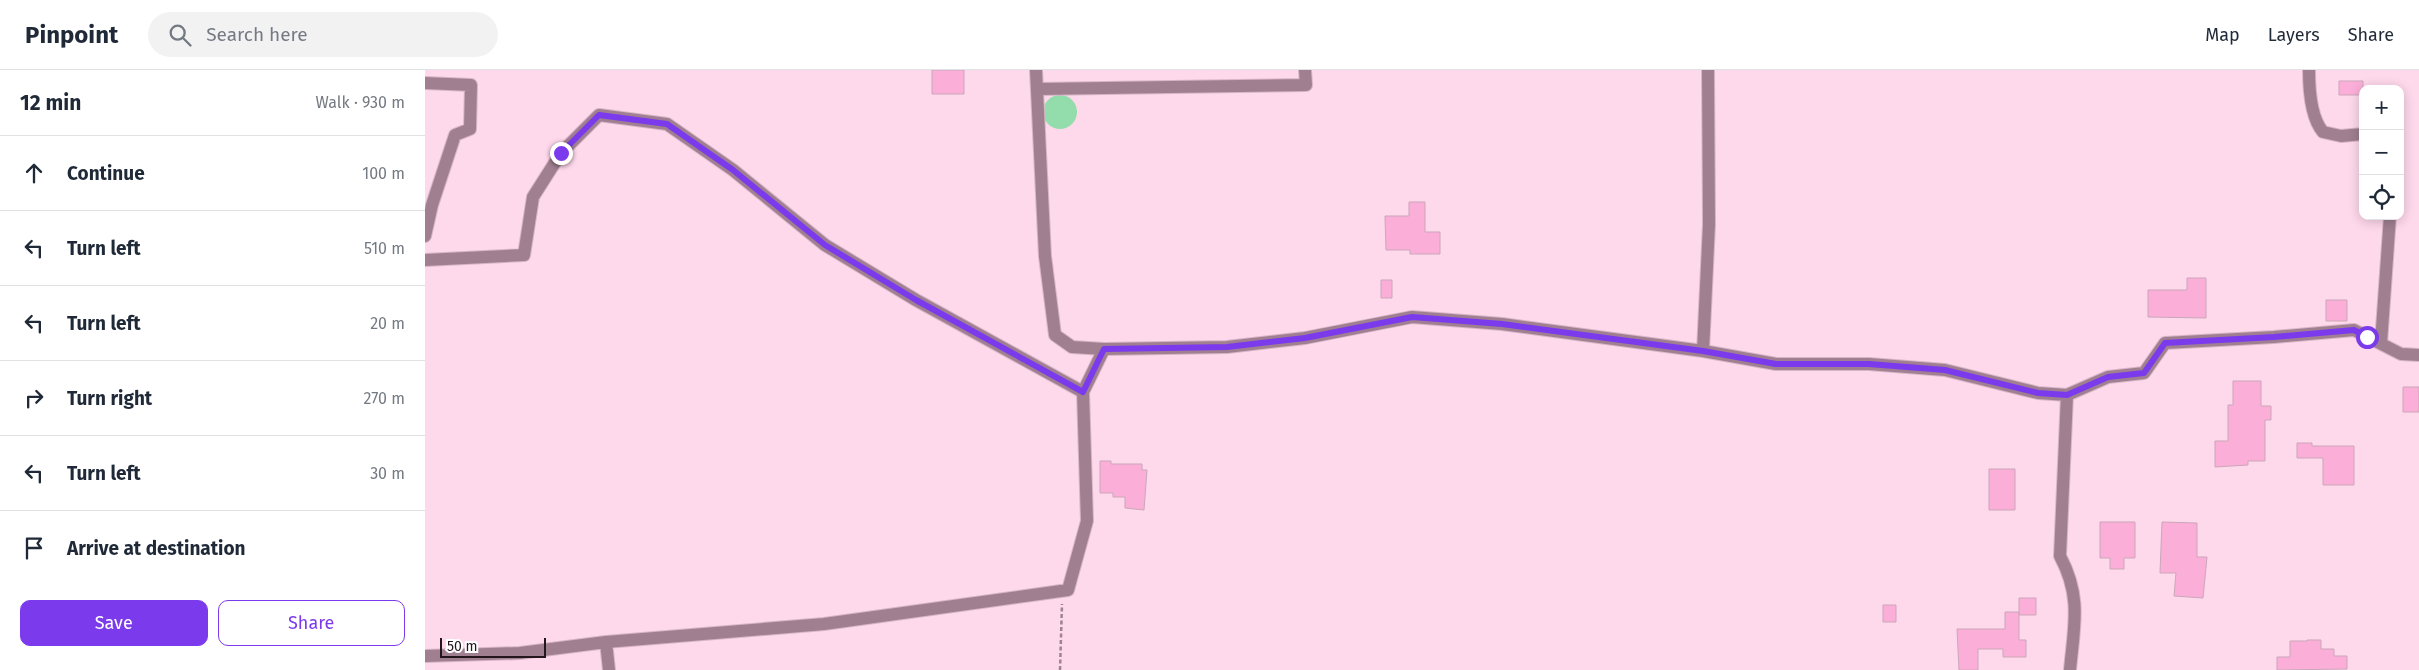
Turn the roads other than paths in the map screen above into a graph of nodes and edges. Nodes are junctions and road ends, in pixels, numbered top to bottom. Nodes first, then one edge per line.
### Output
1 (1036, 70) edge
2 (1305, 70) edge
3 (1709, 70) edge
4 (2309, 70) edge
5 (425, 83) edge
6 (1038, 89) junction
7 (2359, 134) edge
8 (2389, 220) edge
9 (425, 236) edge
10 (425, 260) edge
11 (2381, 343) junction
12 (1104, 349) junction
13 (1703, 351) junction
14 (2419, 355) edge
15 (1083, 392) junction
16 (2067, 395) junction
17 (606, 642) junction
18 (425, 656) edge
19 (609, 670) edge
20 (2070, 670) edge

1 - 6 street
2 - 6 street
3 - 13 street
4 - 7 street
5 - 9 street
6 - 12 street
8 - 11 street
10 - 15 street
11 - 14 street
11 - 16 street
12 - 13 street
12 - 15 street
13 - 16 street
15 - 17 street
16 - 20 street
17 - 18 street
17 - 19 street

